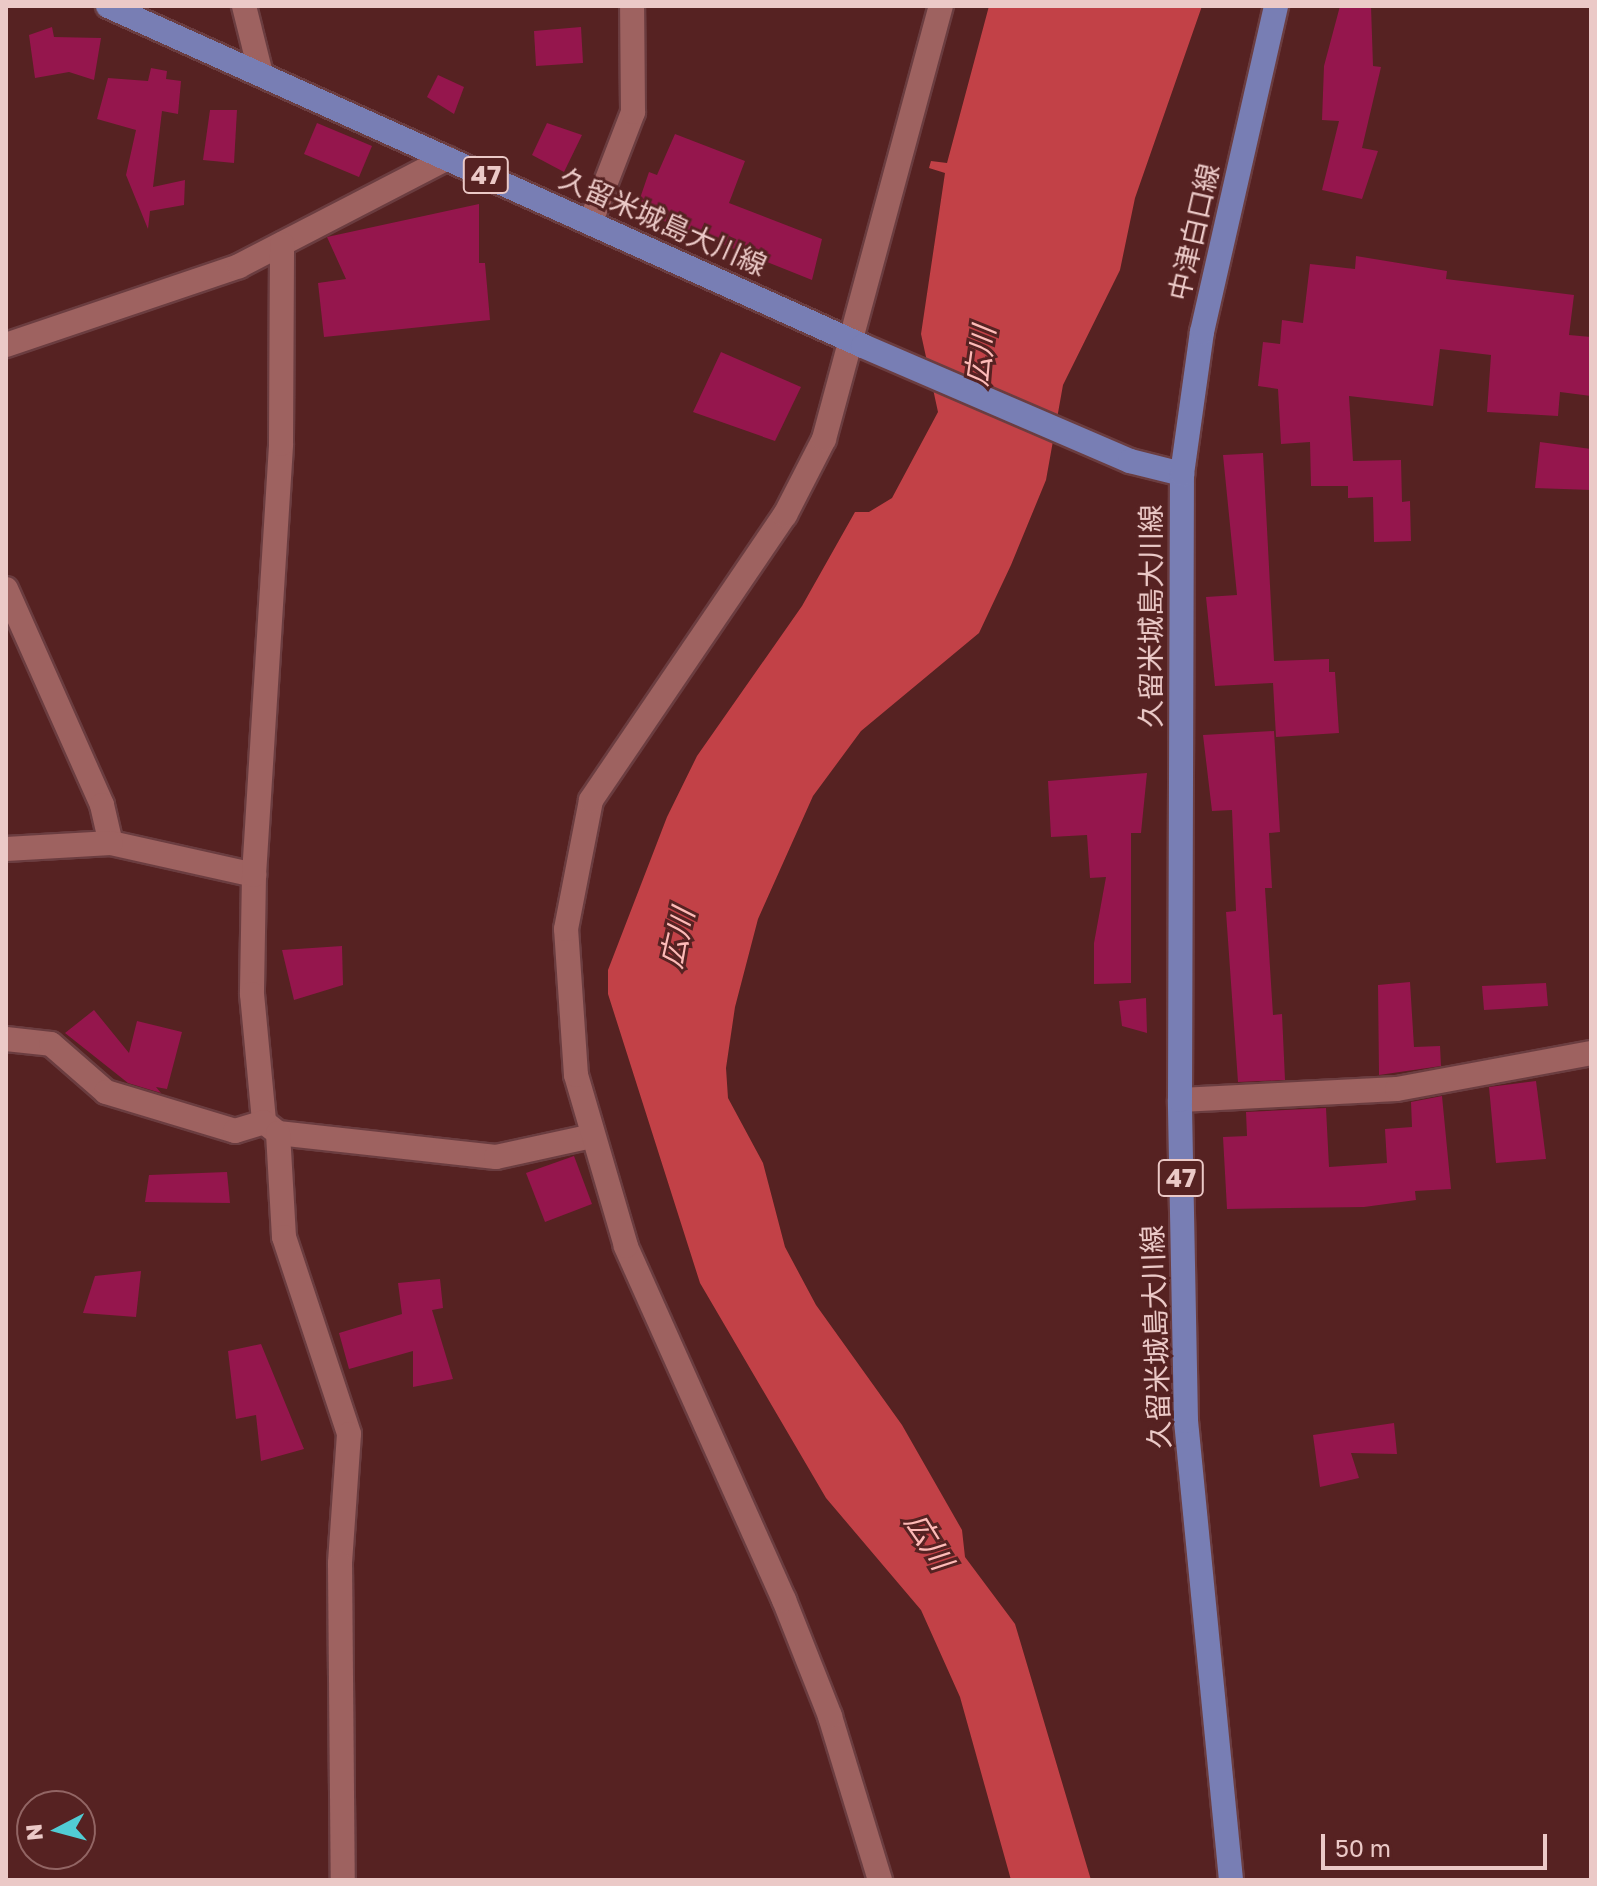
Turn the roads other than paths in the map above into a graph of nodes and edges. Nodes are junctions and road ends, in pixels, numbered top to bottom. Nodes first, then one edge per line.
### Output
1 (108, 6) edge
2 (244, 6) edge
3 (632, 6) edge
4 (941, 6) edge
5 (1276, 6) edge
6 (261, 74) junction
7 (447, 158) junction
8 (591, 221) junction
9 (282, 244) junction
10 (856, 343) junction
11 (6, 345) edge
12 (1182, 474) junction
13 (6, 589) edge
14 (111, 843) junction
15 (6, 849) edge
16 (254, 875) junction
17 (6, 1039) edge
18 (1591, 1053) edge
19 (1180, 1100) junction
20 (271, 1127) junction
21 (592, 1136) junction
22 (343, 1880) edge
23 (880, 1880) edge
24 (1231, 1880) edge

1 - 6 main road, 久留米城島大川線 / 47
2 - 6 street
3 - 8 street
4 - 10 street
5 - 12 main road, 中津白口線
6 - 7 main road, 久留米城島大川線 / 47
7 - 8 main road, 久留米城島大川線 / 47
7 - 9 street
8 - 10 main road, 久留米城島大川線 / 47
9 - 11 street
9 - 16 street
10 - 12 main road, 久留米城島大川線 / 47
10 - 21 street
12 - 19 main road, 久留米城島大川線 / 47
13 - 14 street
14 - 15 street
14 - 16 street
16 - 20 street
17 - 20 street
18 - 19 street
19 - 24 main road, 久留米城島大川線 / 47
20 - 21 street
20 - 22 street
21 - 23 street

